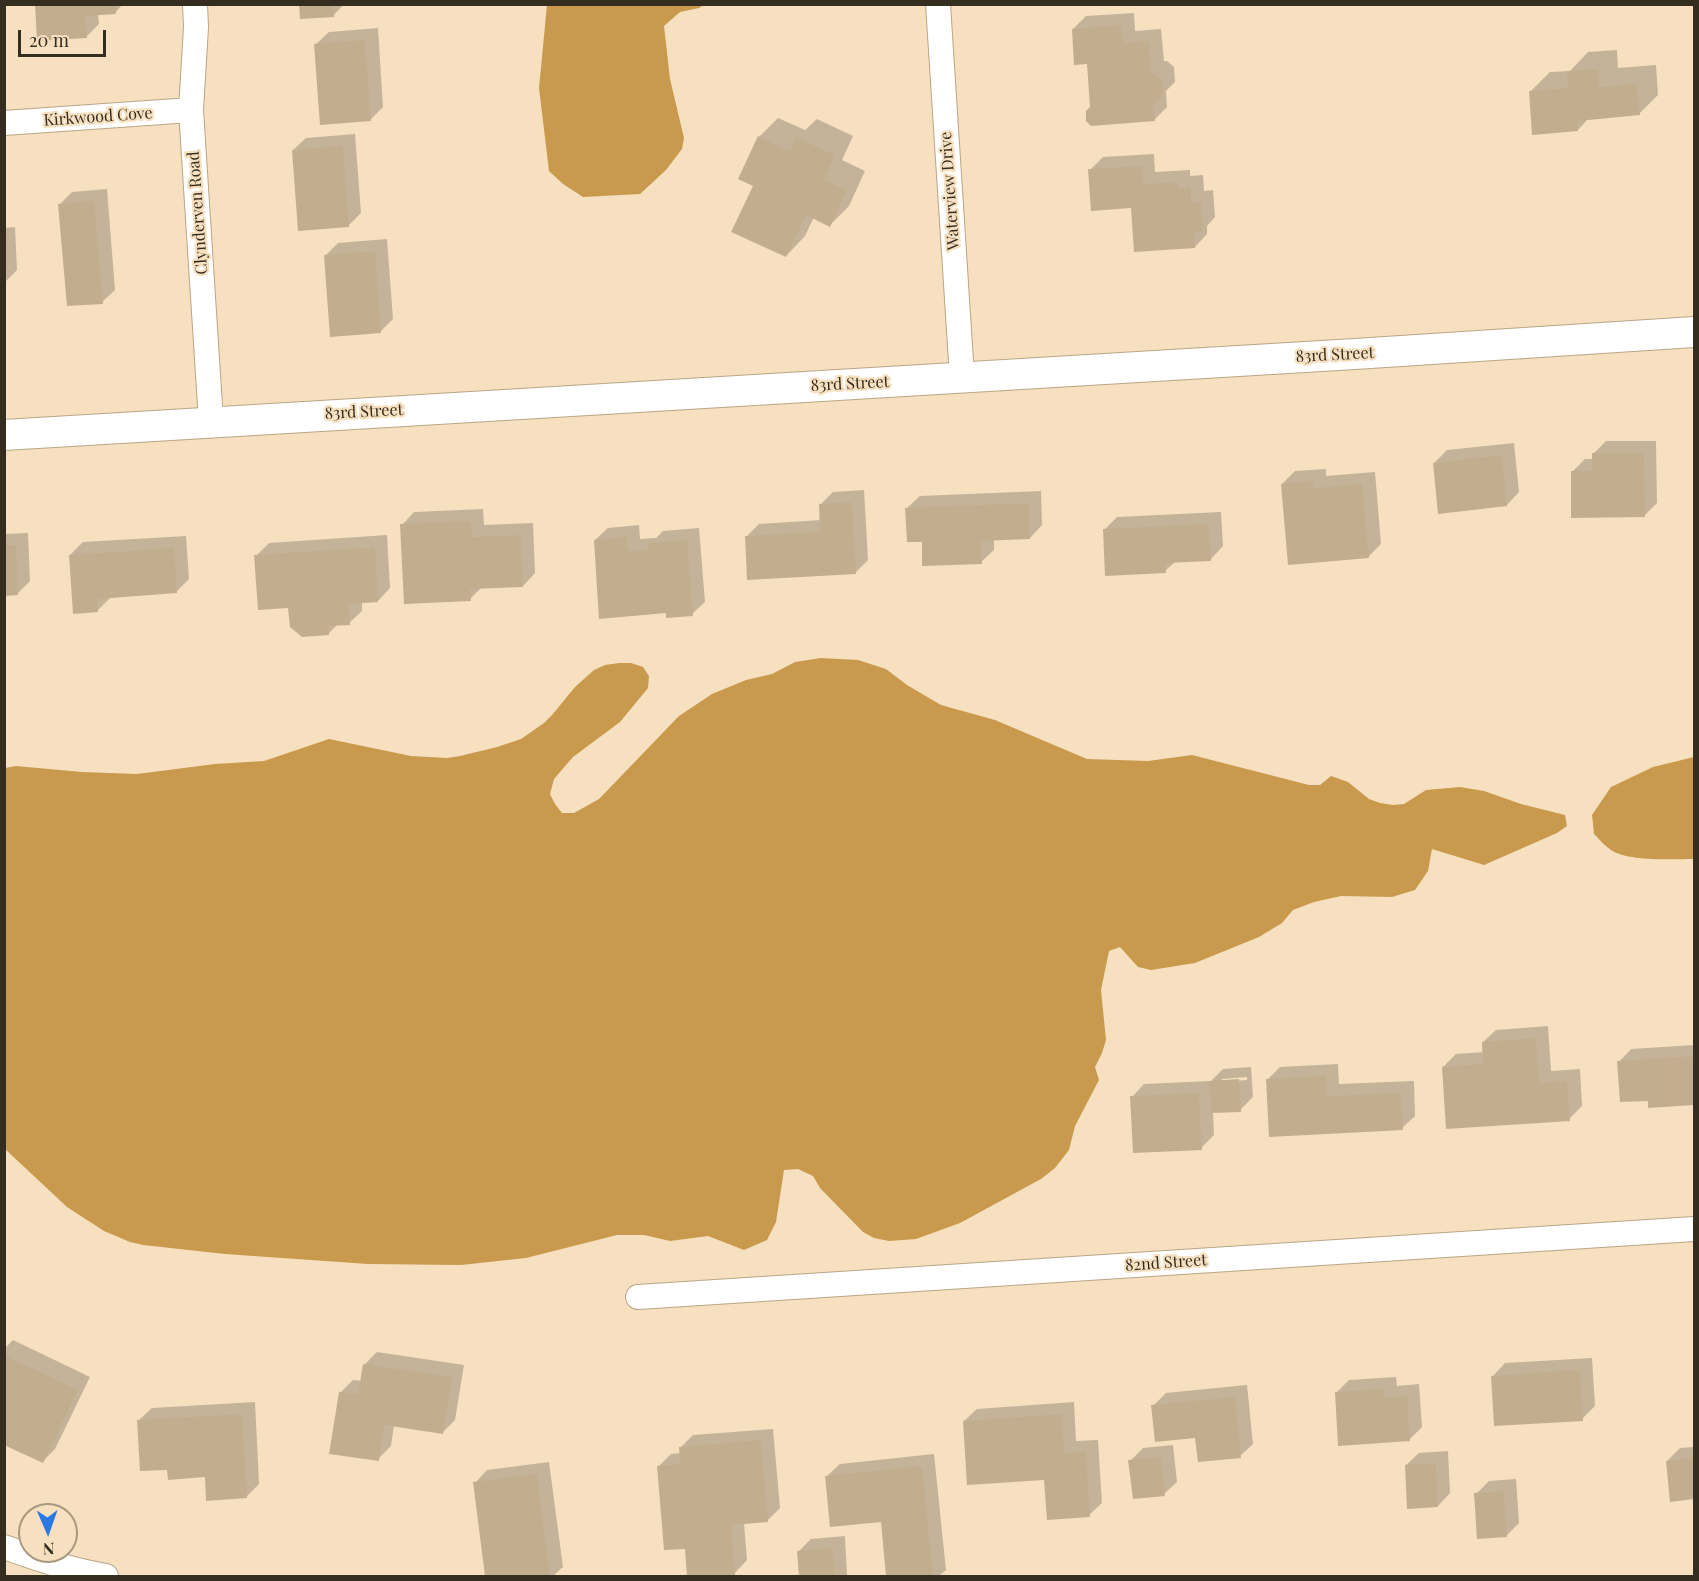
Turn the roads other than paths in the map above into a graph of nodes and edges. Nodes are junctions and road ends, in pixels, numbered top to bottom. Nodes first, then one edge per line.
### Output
1 (195, 4) edge
2 (938, 4) edge
3 (191, 110) junction
4 (4, 123) edge
5 (1695, 332) edge
6 (962, 377) junction
7 (211, 422) junction
8 (4, 435) edge
9 (1695, 1229) edge
10 (638, 1297) dead end
11 (4, 1547) edge
12 (106, 1576) edge

1 - 3 street, Clynderven Road
2 - 6 street, Waterview Drive
3 - 4 street, Kirkwood Cove
3 - 7 street, Clynderven Road
5 - 6 street, 83rd Street
6 - 7 street, 83rd Street
7 - 8 street, 83rd Street
9 - 10 street, 82nd Street
11 - 12 street

